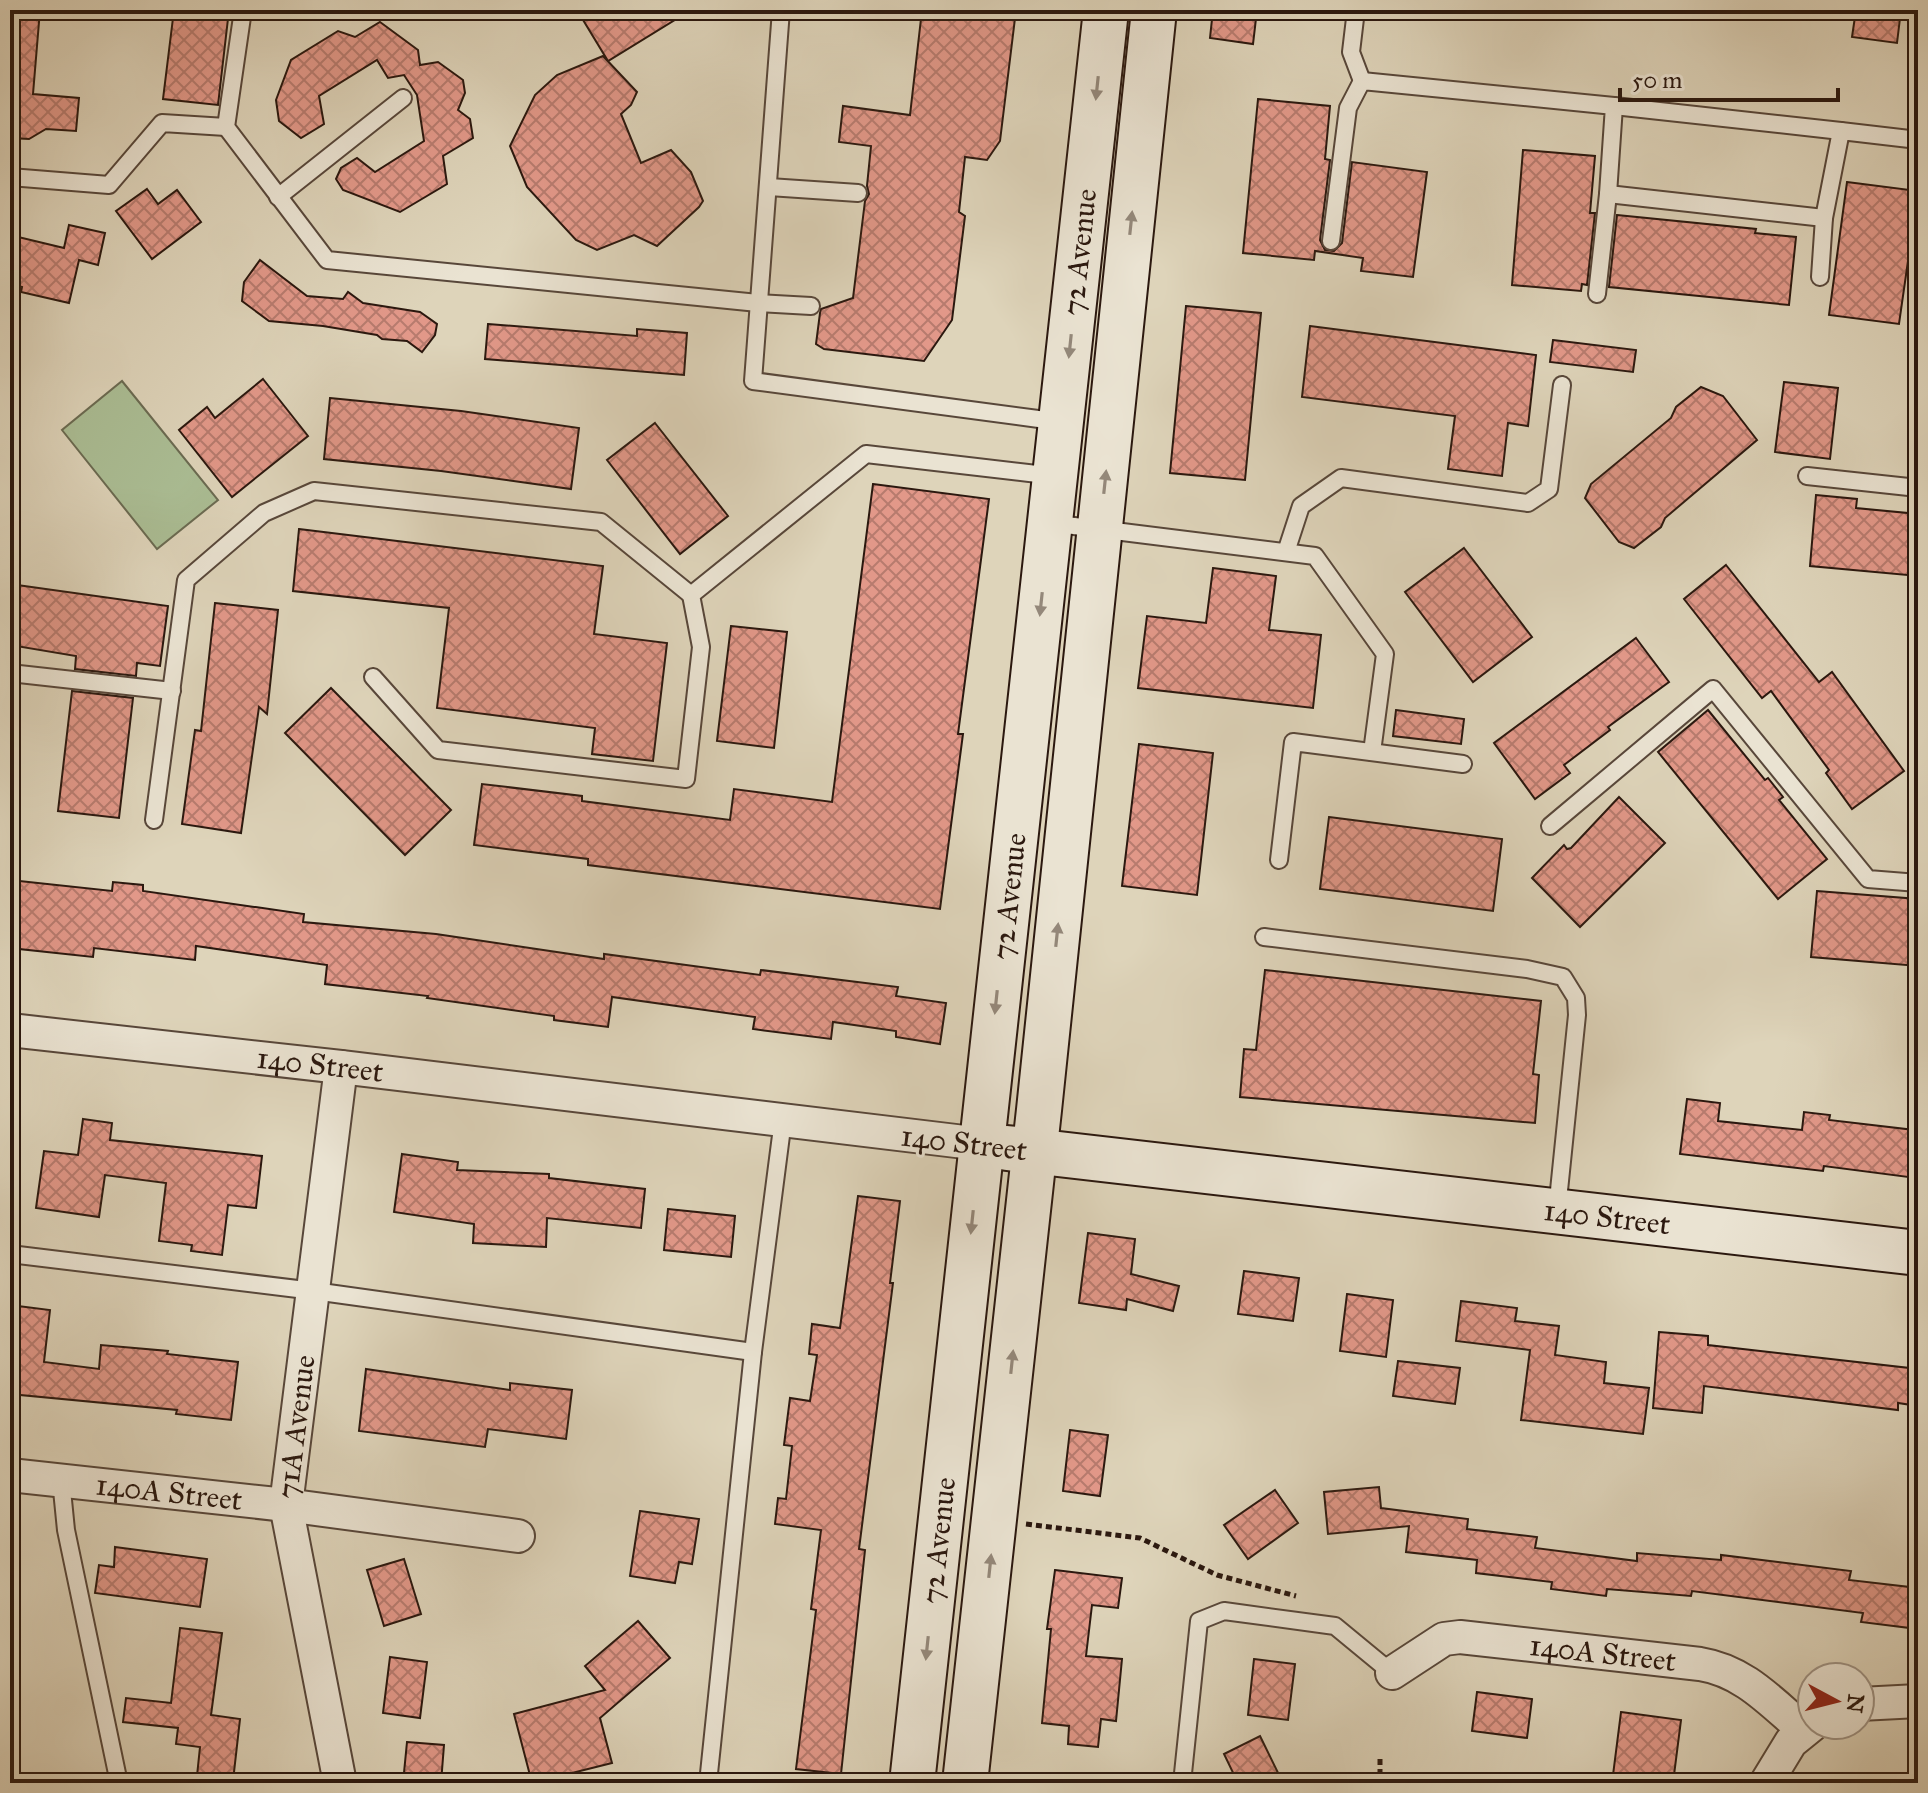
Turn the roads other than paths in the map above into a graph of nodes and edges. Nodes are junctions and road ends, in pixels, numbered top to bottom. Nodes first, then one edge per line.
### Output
1 (243, 10) edge
2 (781, 10) edge
3 (1106, 10) edge
4 (1154, 10) edge
5 (1356, 10) edge
6 (1362, 81) junction
7 (403, 98) dead end
8 (1614, 106) junction
9 (226, 127) junction
10 (1841, 131) junction
11 (1918, 140) edge
12 (10, 177) edge
13 (769, 187) junction
14 (858, 193) dead end
15 (1608, 194) junction
16 (278, 197) junction
17 (1824, 218) junction
18 (1331, 241) dead end
19 (1820, 277) dead end
20 (1597, 294) dead end
21 (758, 303) junction
22 (811, 306) dead end
23 (1562, 385) dead end
24 (1061, 422) junction
25 (1055, 476) junction
26 (1807, 476) dead end
27 (1918, 488) edge
28 (1050, 523) junction
29 (1100, 529) junction
30 (1286, 552) junction
31 (691, 595) junction
32 (10, 673) edge
33 (373, 677) dead end
34 (172, 691) junction
35 (1372, 752) junction
36 (1463, 764) dead end
37 (154, 820) dead end
38 (1550, 826) dead end
39 (1279, 860) dead end
40 (1918, 883) edge
41 (1264, 937) dead end
42 (10, 1030) edge
43 (341, 1067) junction
44 (783, 1120) junction
45 (981, 1144) junction
46 (1034, 1152) junction
47 (1557, 1212) junction
48 (1918, 1253) edge
49 (10, 1254) edge
50 (314, 1291) junction
51 (753, 1352) junction
52 (10, 1475) edge
53 (61, 1480) junction
54 (286, 1505) junction
55 (518, 1536) dead end
56 (1392, 1673) joint
57 (1918, 1701) edge
58 (1876, 1703) edge
59 (1796, 1718) edge
60 (1796, 1738) edge
61 (119, 1783) edge
62 (340, 1783) edge
63 (708, 1783) edge
64 (912, 1783) edge
65 (965, 1783) edge
66 (1182, 1783) edge
67 (1766, 1783) edge

1 - 9 lane
2 - 13 lane
3 -> 24 main road, 72 Avenue
29 -> 4 main road, 72 Avenue
5 - 6 lane
6 - 8 lane
6 - 18 lane
7 - 16 lane
8 - 10 lane
8 - 15 lane
9 - 12 lane
9 - 16 lane
10 - 11 lane
10 - 17 lane
13 - 14 lane
13 - 21 lane
15 - 17 lane
15 - 20 lane
16 - 21 lane
17 - 19 lane
21 - 22 lane
21 - 24 lane
23 - 30 lane
24 - 25 main road, 72 Avenue
25 - 28 main road, 72 Avenue
25 - 31 lane
26 - 27 lane
28 - 29 lane
28 -> 45 main road, 72 Avenue
29 - 30 lane
46 -> 29 main road, 72 Avenue
30 - 35 lane
31 - 33 lane
31 - 34 lane
32 - 34 lane
34 - 37 lane
35 - 36 lane
35 - 39 lane
38 - 40 lane
41 - 47 lane
42 - 43 street, 140 Street
43 - 44 street, 140 Street
43 - 50 street, 71A Avenue
44 - 45 street, 140 Street
44 - 51 lane
45 - 46 main road, 140 Street
45 -> 64 main road, 72 Avenue
46 - 47 main road, 140 Street
65 -> 46 main road, 72 Avenue
47 - 48 main road, 140 Street
49 - 50 lane
50 - 51 lane
50 - 54 street, 71A Avenue
51 - 63 lane
52 - 53 street, 140A Street
53 - 54 street, 140A Street
53 - 61 lane
54 - 55 street, 140A Street
54 - 62 street, 71A Avenue
56 - 59 street, 140A Street
56 - 66 lane
57 - 58 street
60 - 67 street

